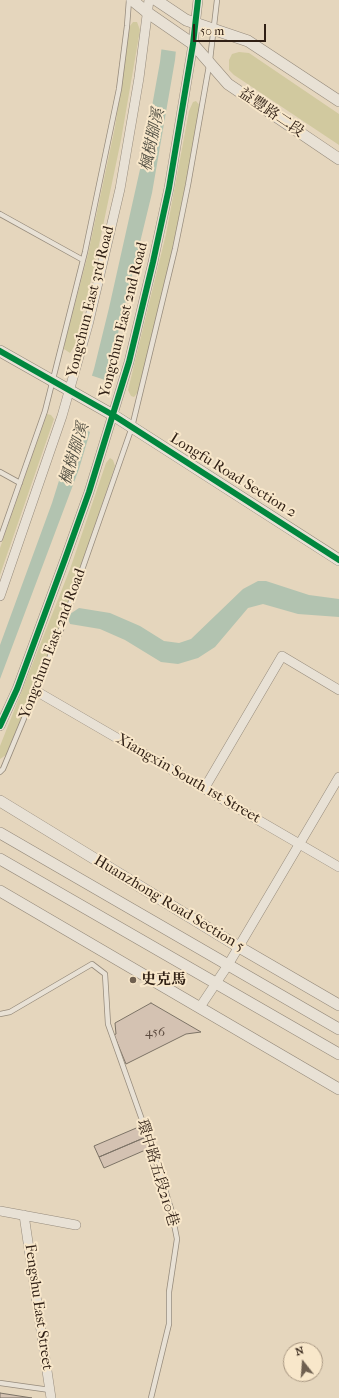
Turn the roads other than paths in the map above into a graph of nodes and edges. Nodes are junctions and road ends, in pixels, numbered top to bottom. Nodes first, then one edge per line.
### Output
1 (129, 0) edge
2 (132, 0) edge
3 (154, 0) edge
4 (198, 0) edge
5 (217, 0) edge
6 (152, 16) junction
7 (191, 22) junction
8 (214, 29) junction
9 (193, 44) junction
10 (210, 60) junction
11 (339, 101) edge
12 (339, 159) edge
13 (0, 214) edge
14 (83, 260) junction
15 (0, 351) edge
16 (52, 380) junction
17 (69, 390) junction
18 (113, 415) junction
19 (132, 427) junction
20 (0, 472) edge
21 (20, 483) junction
22 (0, 539) edge
23 (339, 560) edge
24 (0, 596) edge
25 (339, 690) edge
26 (36, 691) junction
27 (0, 726) edge
28 (0, 772) edge
29 (339, 777) edge
30 (204, 789) junction
31 (0, 801) edge
32 (0, 833) edge
33 (299, 844) junction
34 (0, 859) edge
35 (339, 868) edge
36 (0, 891) edge
37 (239, 947) junction
38 (228, 965) junction
39 (216, 985) junction
40 (339, 1005) edge
41 (200, 1007) junction
42 (0, 1014) edge
43 (339, 1029) edge
44 (339, 1054) edge
45 (339, 1089) edge
46 (0, 1210) edge
47 (24, 1215) junction
48 (76, 1225) dead end
49 (0, 1383) edge
50 (50, 1394) edge
51 (151, 1398) edge

1 - 14 lane, Yongchun East 3rd Road
2 - 6 street, 益豐路二段
3 - 6 street, Yongchun East 3rd Road
3 - 7 street
4 - 7 street, Yongchun East 2nd Road
5 - 8 lane, Yongchun East 2nd Road
6 - 9 street, 益豐路二段
6 - 17 street, Yongchun East 3rd Road
7 - 8 street
7 - 9 street, Yongchun East 2nd Road
8 - 10 lane, Yongchun East 2nd Road
8 - 11 street
9 - 10 street, 益豐路二段
9 - 18 street, Yongchun East 2nd Road
10 - 12 street, 益豐路二段
10 - 19 lane, Yongchun East 2nd Road
13 - 14 lane
14 - 16 lane, Yongchun East 3rd Road
15 - 16 street
16 - 17 street
16 - 21 lane, Yongchun East 3rd Road
17 - 18 street, Longfu Road Section 2
17 - 24 street, Yongchun East 3rd Road
18 - 19 street, Longfu Road Section 2
18 - 27 street, Yongchun East 2nd Road
19 - 23 street, Longfu Road Section 2
19 - 26 lane, Yongchun East 2nd Road
20 - 21 lane
21 - 22 lane, Yongchun East 3rd Road
25 - 30 street
26 - 28 lane, Yongchun East 2nd Road
26 - 30 street, Xiangxin South 1st Street
29 - 33 street
30 - 33 street, Xiangxin South 1st Street
31 - 37 street, Huanzhong Road Section 5
32 - 38 street, Huanzhong Road Section 5
33 - 35 street, Xiangxin South 1st Street
33 - 37 street
34 - 39 street
36 - 41 street
37 - 38 street
37 - 40 street, Huanzhong Road Section 5
38 - 39 street
38 - 43 street, Huanzhong Road Section 5
39 - 41 street
39 - 44 street
41 - 45 street
42 - 51 lane, 環中路五段210巷
46 - 47 street
47 - 48 street
47 - 50 street, Fengshu East Street
49 - 50 lane

